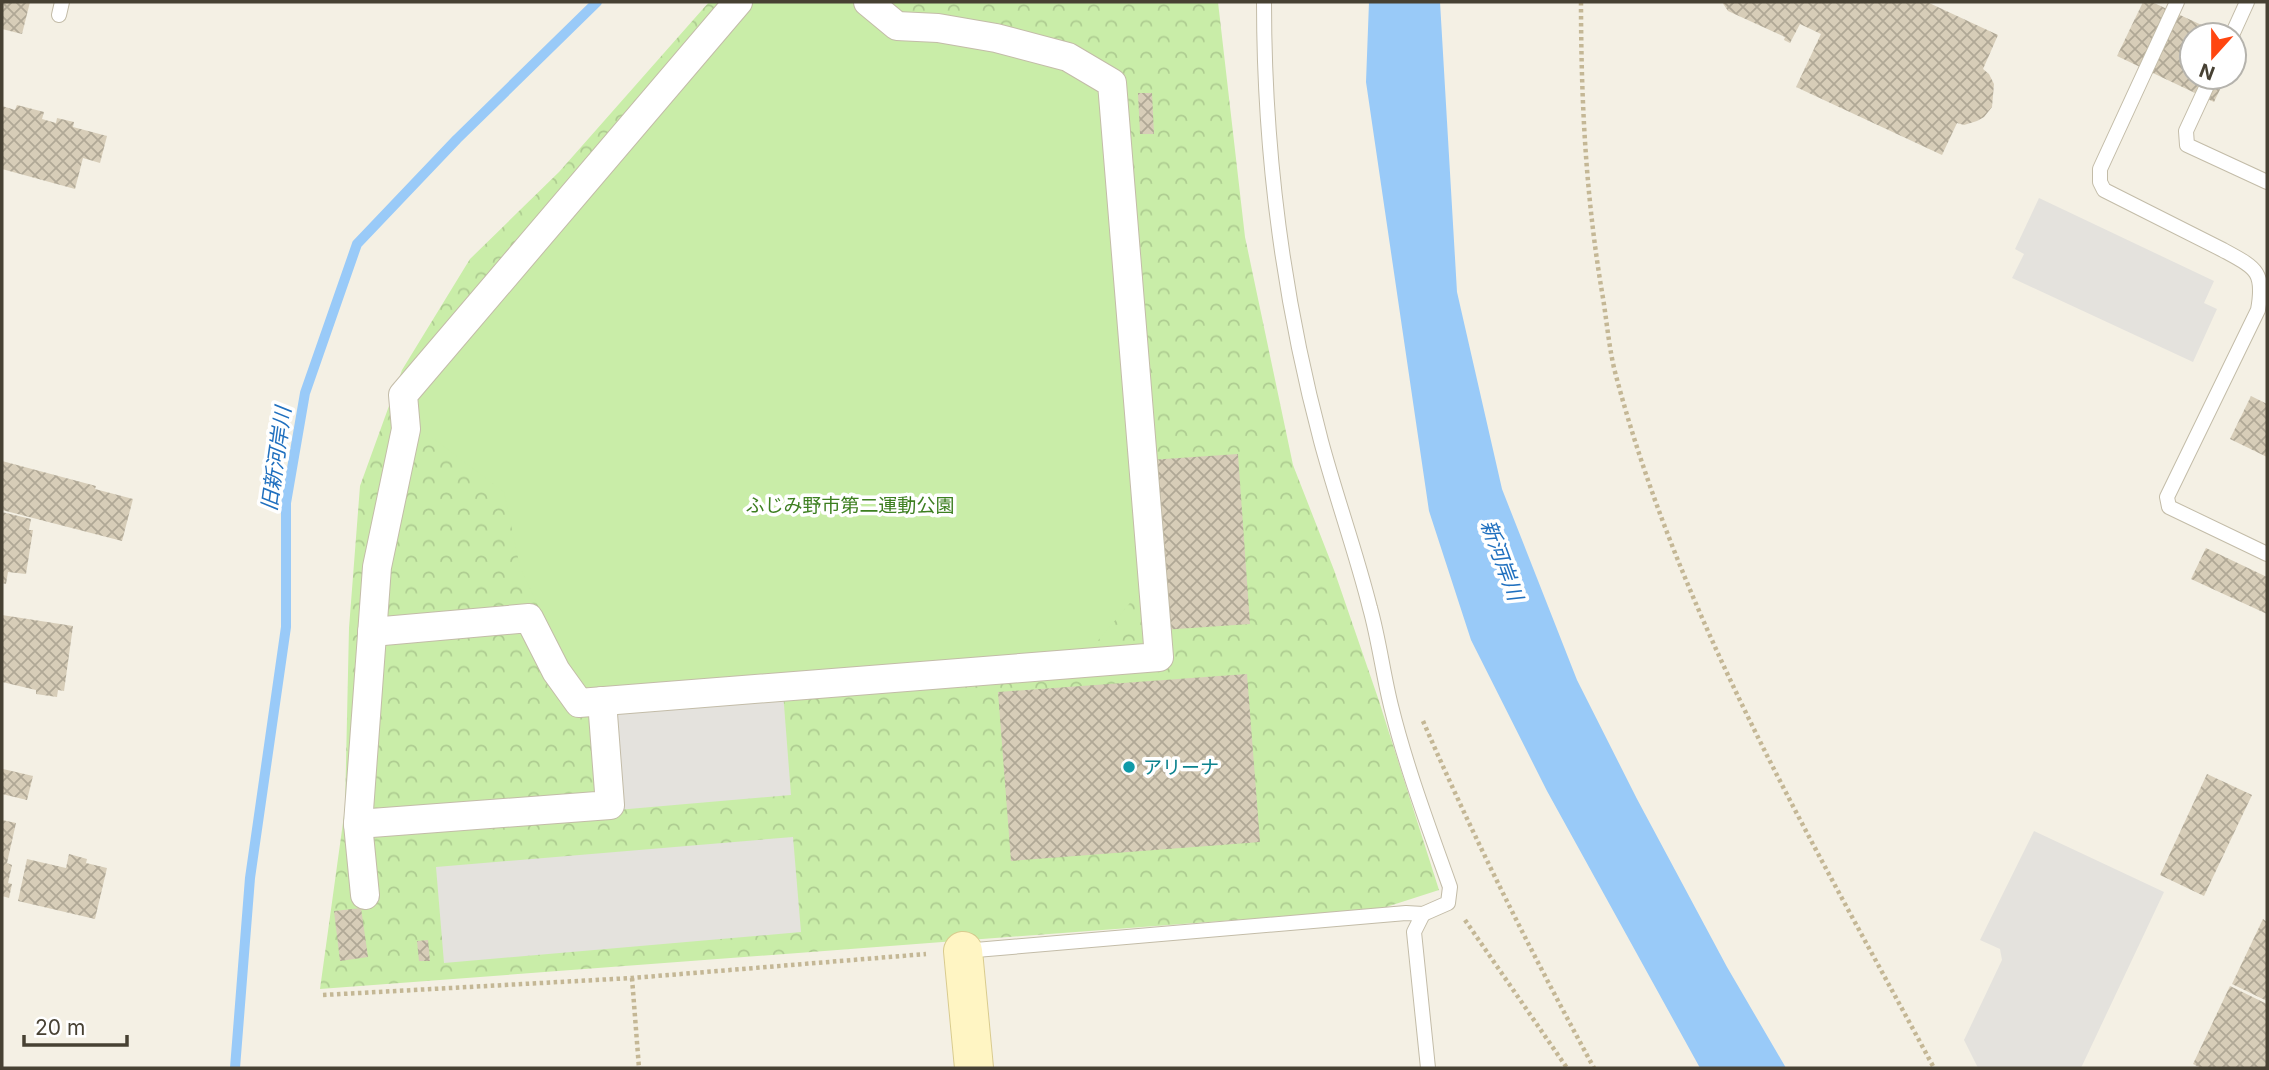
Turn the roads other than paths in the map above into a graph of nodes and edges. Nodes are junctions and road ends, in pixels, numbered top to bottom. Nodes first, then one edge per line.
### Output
1 (738, 2) edge
2 (868, 2) edge
3 (1264, 2) edge
4 (2177, 2) edge
5 (2248, 2) edge
6 (2239, 21) edge
7 (2205, 91) edge
8 (2267, 182) edge
9 (2267, 554) edge
10 (372, 632) junction
11 (602, 701) junction
12 (358, 824) junction
13 (365, 895) dead end
14 (1423, 914) junction
15 (963, 951) joint
16 (974, 1068) edge
17 (1428, 1068) edge

1 - 10 street
2 - 11 street
3 - 14 lane
4 - 9 lane
5 - 6 lane
7 - 8 lane
10 - 11 street
10 - 12 street
11 - 12 street
12 - 13 street
14 - 15 lane
14 - 17 lane
15 - 16 street

